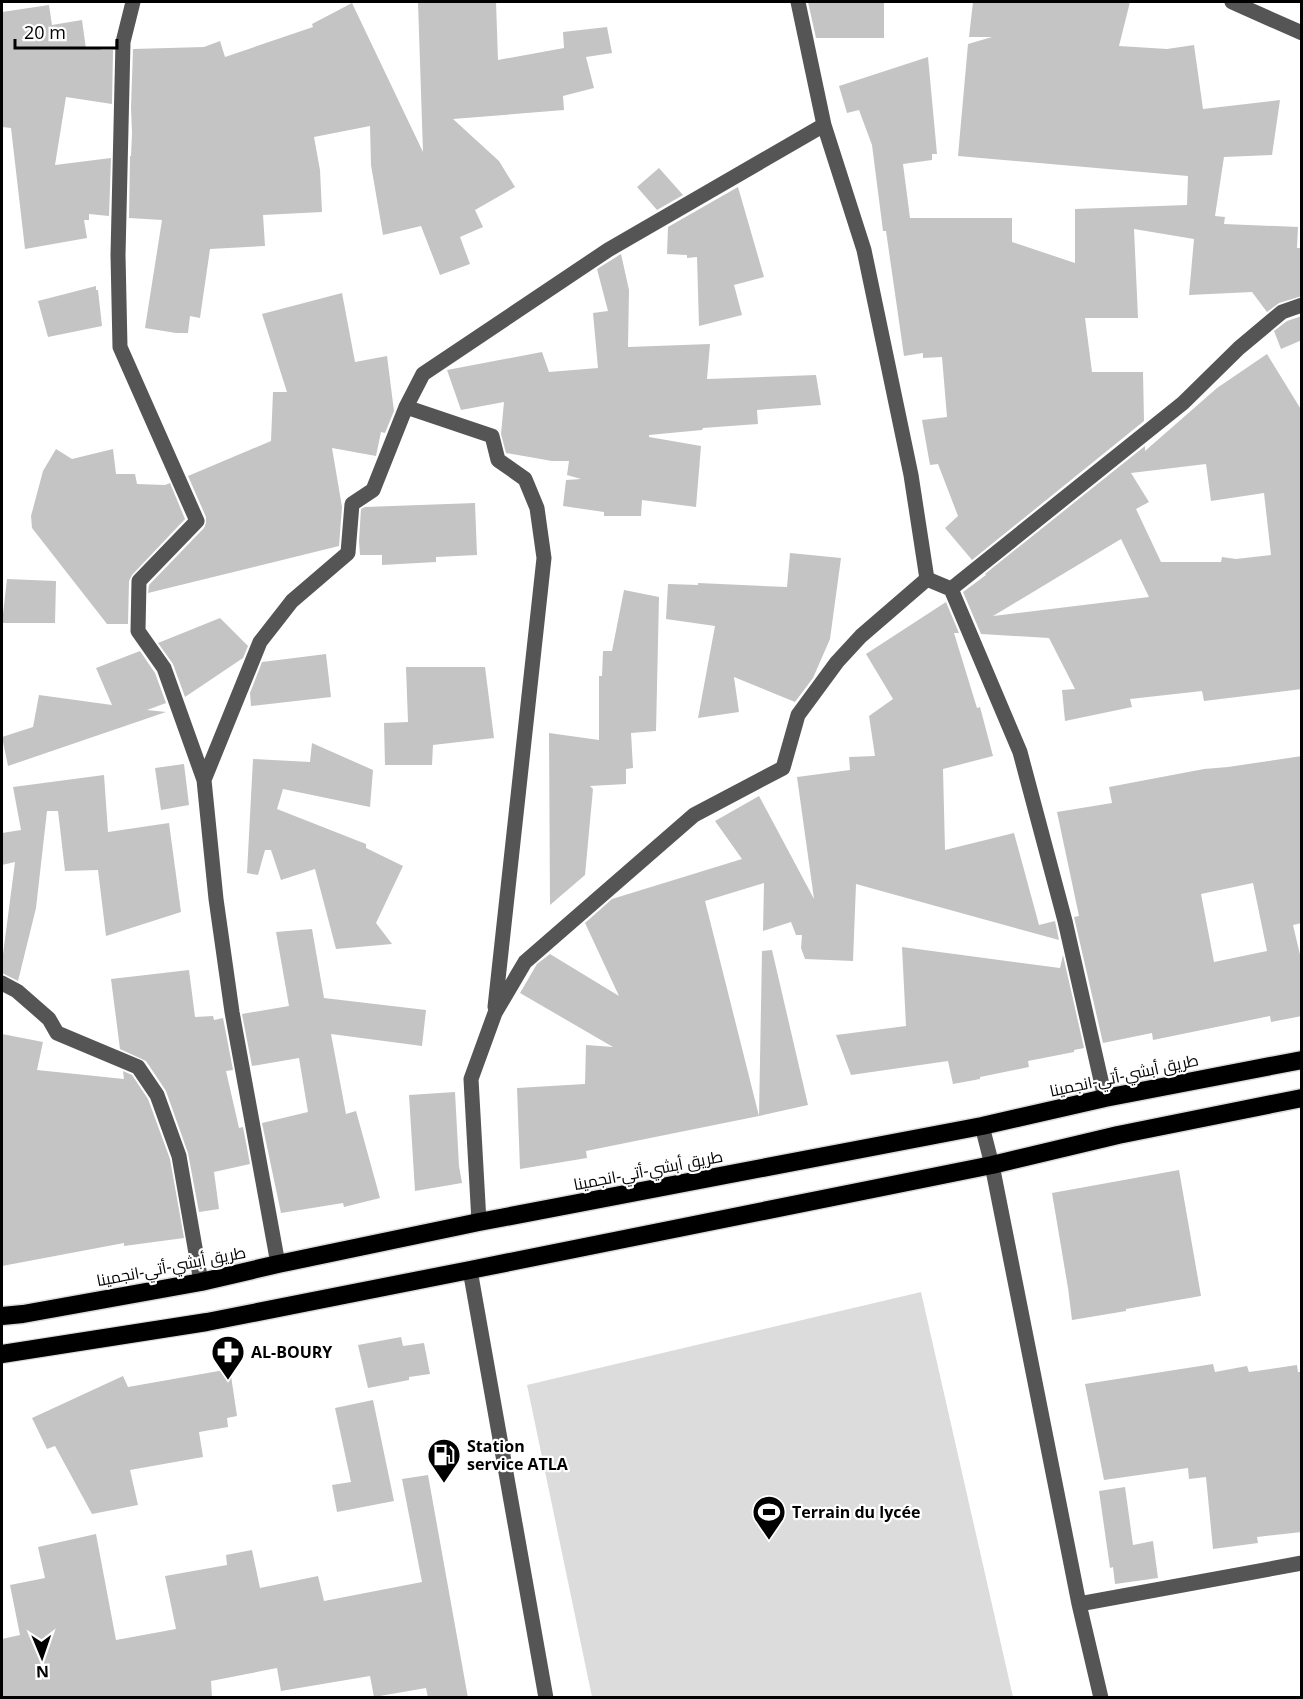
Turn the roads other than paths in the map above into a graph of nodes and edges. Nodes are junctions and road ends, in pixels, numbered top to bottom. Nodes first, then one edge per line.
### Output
1 (133, 2) edge
2 (798, 2) edge
3 (1232, 2) edge
4 (1302, 33) edge
5 (825, 125) junction
6 (1302, 305) edge
7 (406, 407) junction
8 (927, 579) junction
9 (951, 589) junction
10 (204, 780) junction
11 (2, 983) edge
12 (495, 1013) junction
13 (1302, 1060) edge
14 (1106, 1098) junction
15 (1302, 1098) edge
16 (982, 1126) junction
17 (992, 1165) junction
18 (479, 1222) junction
19 (278, 1264) junction
20 (470, 1270) junction
21 (201, 1282) junction
22 (2, 1316) edge
23 (2, 1354) edge
24 (1302, 1563) edge
25 (1079, 1604) junction
26 (546, 1698) edge
27 (1101, 1698) edge

1 - 10 street
2 - 5 street
3 - 4 street
5 - 7 street
5 - 8 street
6 - 9 street
7 - 10 street
7 - 12 street
8 - 9 street
8 - 12 street
9 - 14 street
10 - 19 street
11 - 21 street
12 - 18 street
13 - 14 highway, طريق أبشي-أتي-انجمينا
14 - 16 highway, طريق أبشي-أتي-انجمينا
15 - 17 highway
16 - 17 street
16 - 18 highway, طريق أبشي-أتي-انجمينا
17 - 20 highway
17 - 25 street
18 - 19 highway, طريق أبشي-أتي-انجمينا
19 - 21 highway, طريق أبشي-أتي-انجمينا
20 - 23 highway
20 - 26 street
21 - 22 highway, طريق أبشي-أتي-انجمينا
24 - 25 street
25 - 27 street

